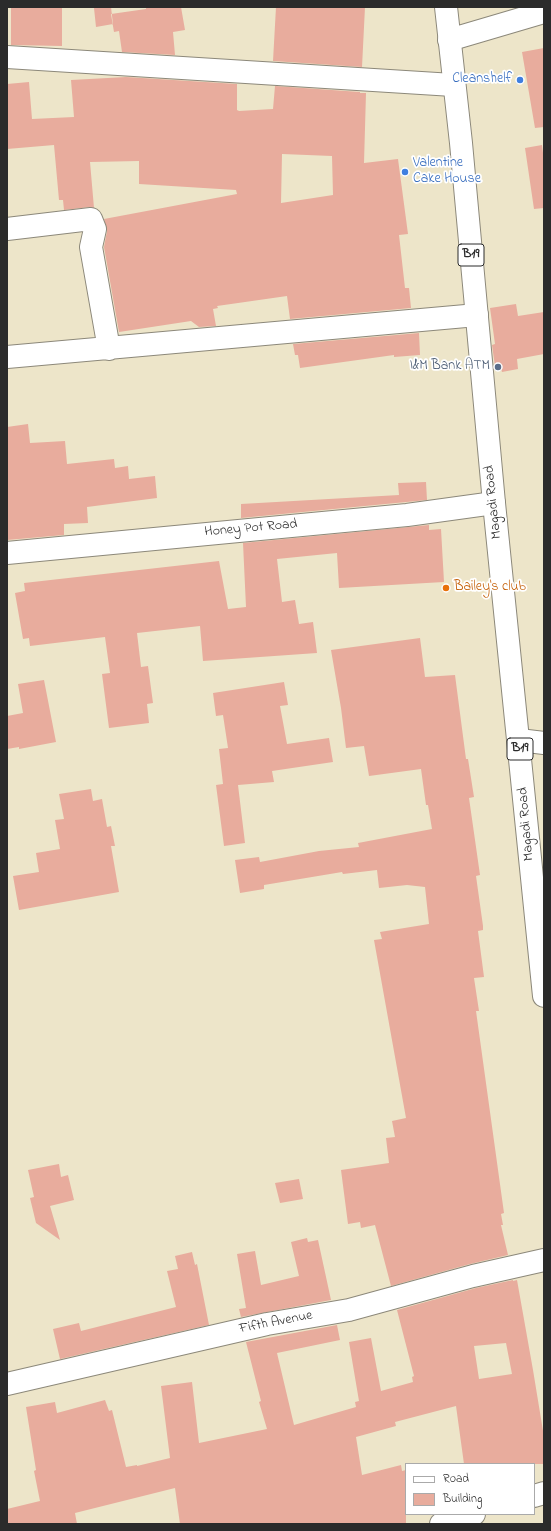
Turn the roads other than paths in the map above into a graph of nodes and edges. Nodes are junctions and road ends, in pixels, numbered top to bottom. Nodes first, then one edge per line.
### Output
1 (446, 7) edge
2 (544, 12) edge
3 (449, 40) junction
4 (7, 57) edge
5 (453, 85) junction
6 (7, 229) edge
7 (477, 315) junction
8 (109, 349) junction
9 (7, 357) edge
10 (494, 503) junction
11 (7, 553) edge
12 (519, 740) junction
13 (544, 743) edge
14 (539, 897) edge
15 (544, 996) edge
16 (544, 1260) edge
17 (7, 1384) edge
18 (471, 1515) edge
19 (441, 1524) edge

1 - 3 main road, Magadi Road / B19
2 - 3 main road
3 - 5 main road, Magadi Road / B19
4 - 5 main road
5 - 7 main road, Magadi Road / B19
6 - 8 main road
7 - 8 main road
7 - 10 main road, Magadi Road / B19
8 - 9 main road
10 - 11 main road, Honey Pot Road
10 - 12 main road, Magadi Road / B19
12 - 13 main road
12 - 14 main road, Magadi Road / B19
14 - 15 main road, Magadi Road / B19
16 - 17 main road, Fifth Avenue
18 - 19 main road

